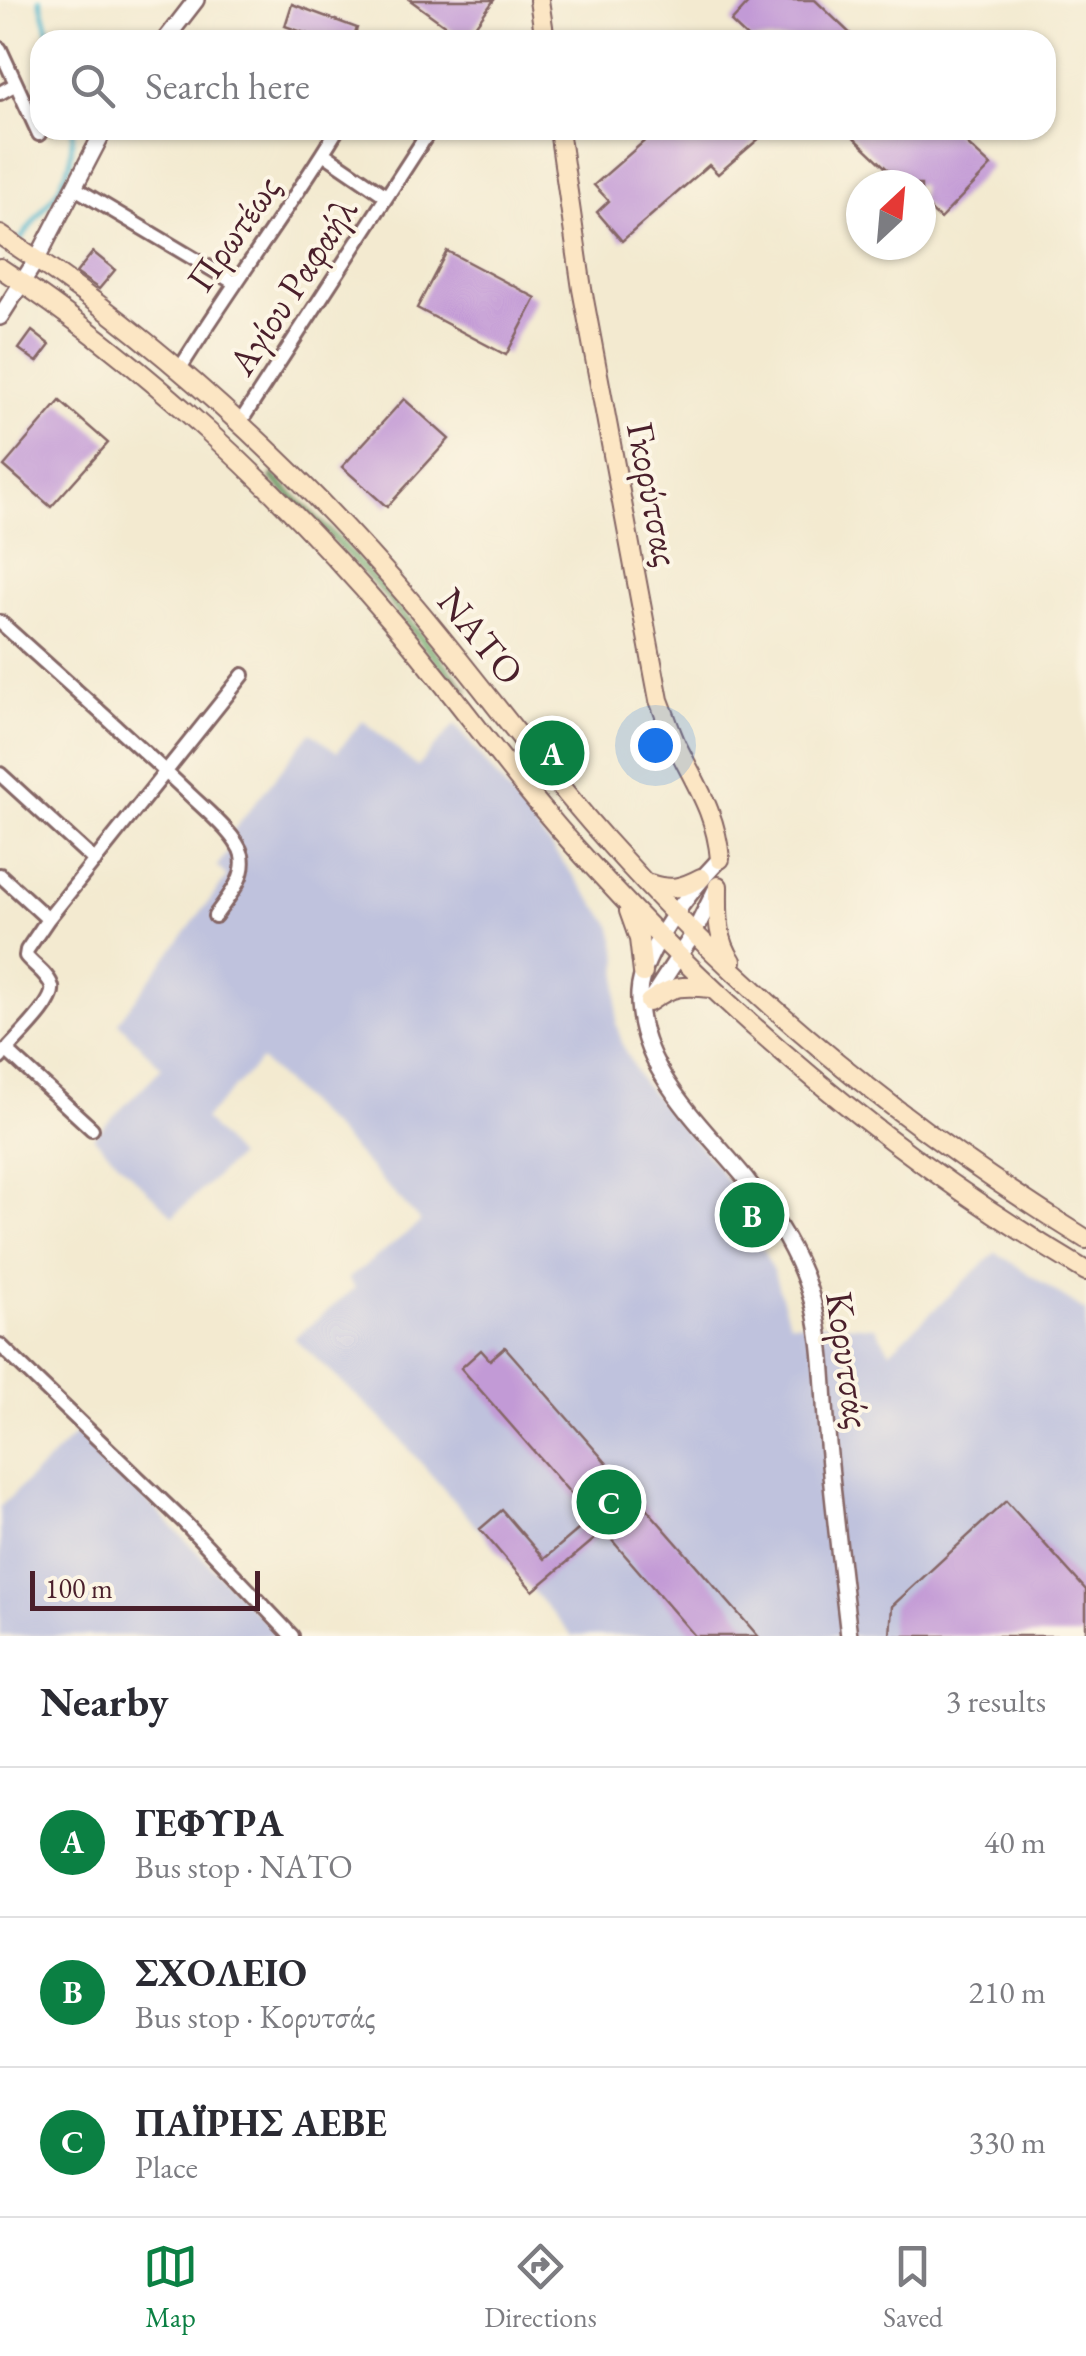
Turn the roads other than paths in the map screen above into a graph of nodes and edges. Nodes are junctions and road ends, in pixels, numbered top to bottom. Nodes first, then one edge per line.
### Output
1 (196, 0) edge
2 (540, 1) edge
3 (174, 30) edge
4 (544, 30) edge
5 (0, 49) edge
6 (16, 84) junction
7 (0, 93) edge
8 (30, 114) edge
9 (99, 140) edge
10 (330, 140) edge
11 (423, 140) edge
12 (560, 140) edge
13 (322, 154) junction
14 (74, 188) junction
15 (386, 196) junction
16 (0, 235) edge
17 (37, 259) junction
18 (0, 268) edge
19 (21, 282) junction
20 (235, 282) junction
21 (0, 318) edge
22 (178, 370) junction
23 (238, 424) junction
24 (0, 622) edge
25 (244, 674) dead end
26 (166, 772) junction
27 (0, 774) edge
28 (720, 858) joint
29 (95, 860) junction
30 (0, 875) edge
31 (646, 882) junction
32 (710, 882) junction
33 (625, 901) junction
34 (676, 914) junction
35 (214, 916) dead end
36 (48, 918) junction
37 (694, 933) junction
38 (660, 938) junction
39 (679, 957) junction
40 (643, 973) junction
41 (712, 988) junction
42 (752, 990) junction
43 (650, 1002) junction
44 (642, 1023) junction
45 (3, 1054) edge
46 (92, 1129) dead end
47 (1086, 1239) edge
48 (1086, 1271) edge
49 (0, 1345) edge
50 (292, 1636) edge
51 (849, 1636) edge

1 - 3 street
2 - 4 main road
5 - 6 street
6 - 7 street
6 - 8 street
9 - 14 street
10 - 13 street, Πρωτέως
11 - 15 street, Αγίου Ραφαήλ
12 - 28 main road, Γκορύτσας
13 - 15 street
13 - 20 street, Πρωτέως
14 - 17 street
14 - 20 street
15 - 23 street, Αγίου Ραφαήλ
16 - 17 main road, ΝΑΤΟ
17 - 19 street
17 - 22 main road, ΝΑΤΟ
18 - 19 main road, ΝΑΤΟ
19 - 21 street
19 - 33 main road, ΝΑΤΟ
20 - 22 street, Πρωτέως
22 - 23 main road, ΝΑΤΟ
23 - 31 main road, ΝΑΤΟ
24 - 26 street
25 - 26 street
26 - 29 street
26 - 35 street
27 - 29 street
28 - 32 street
29 - 36 street
30 - 36 street
31 - 32 main road
31 - 34 main road, ΝΑΤΟ
32 - 34 street
32 - 37 street
32 - 42 main road
33 - 38 main road, ΝΑΤΟ
33 - 40 main road
34 - 37 main road, ΝΑΤΟ
34 - 38 street
36 - 45 street
37 - 39 street
37 - 42 main road, ΝΑΤΟ
38 - 39 main road, ΝΑΤΟ
38 - 40 street
39 - 41 main road, ΝΑΤΟ
39 - 43 street
40 - 44 street
41 - 43 main road
41 - 48 main road, ΝΑΤΟ
42 - 47 main road, ΝΑΤΟ
43 - 44 street
44 - 51 street, Κορυτσάς
45 - 46 street
49 - 50 street

